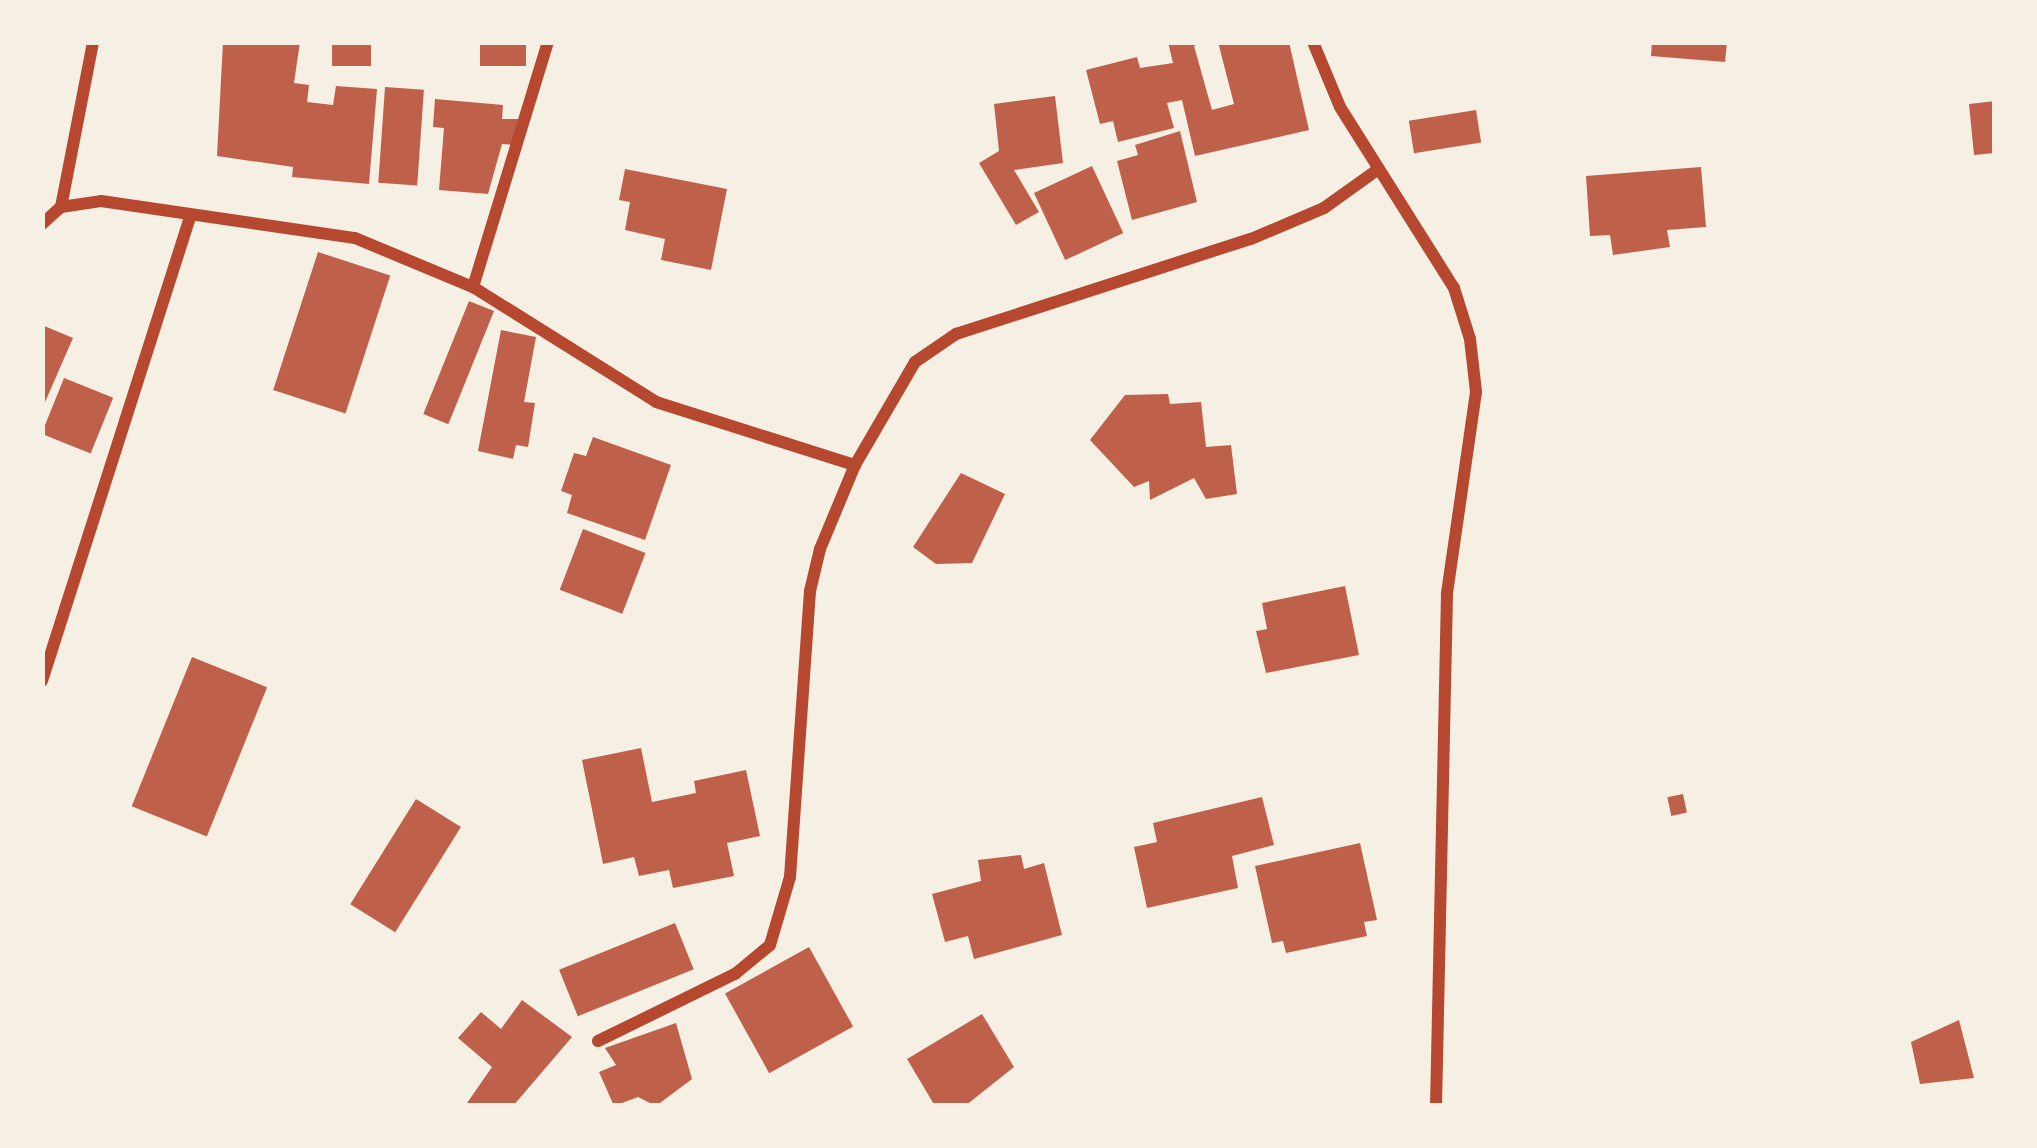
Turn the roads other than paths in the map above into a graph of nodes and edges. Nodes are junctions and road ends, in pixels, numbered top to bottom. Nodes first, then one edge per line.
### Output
1 (93, 42) edge
2 (548, 42) edge
3 (1312, 42) edge
4 (1377, 170) junction
5 (61, 207) junction
6 (189, 220) junction
7 (42, 224) edge
8 (473, 287) junction
9 (855, 465) junction
10 (42, 680) edge
11 (598, 1041) dead end
12 (1436, 1106) edge

1 - 5 street
2 - 8 street
3 - 4 street
4 - 9 street
4 - 12 street
5 - 6 street
5 - 7 street
6 - 8 street
6 - 10 street
8 - 9 street
9 - 11 street

